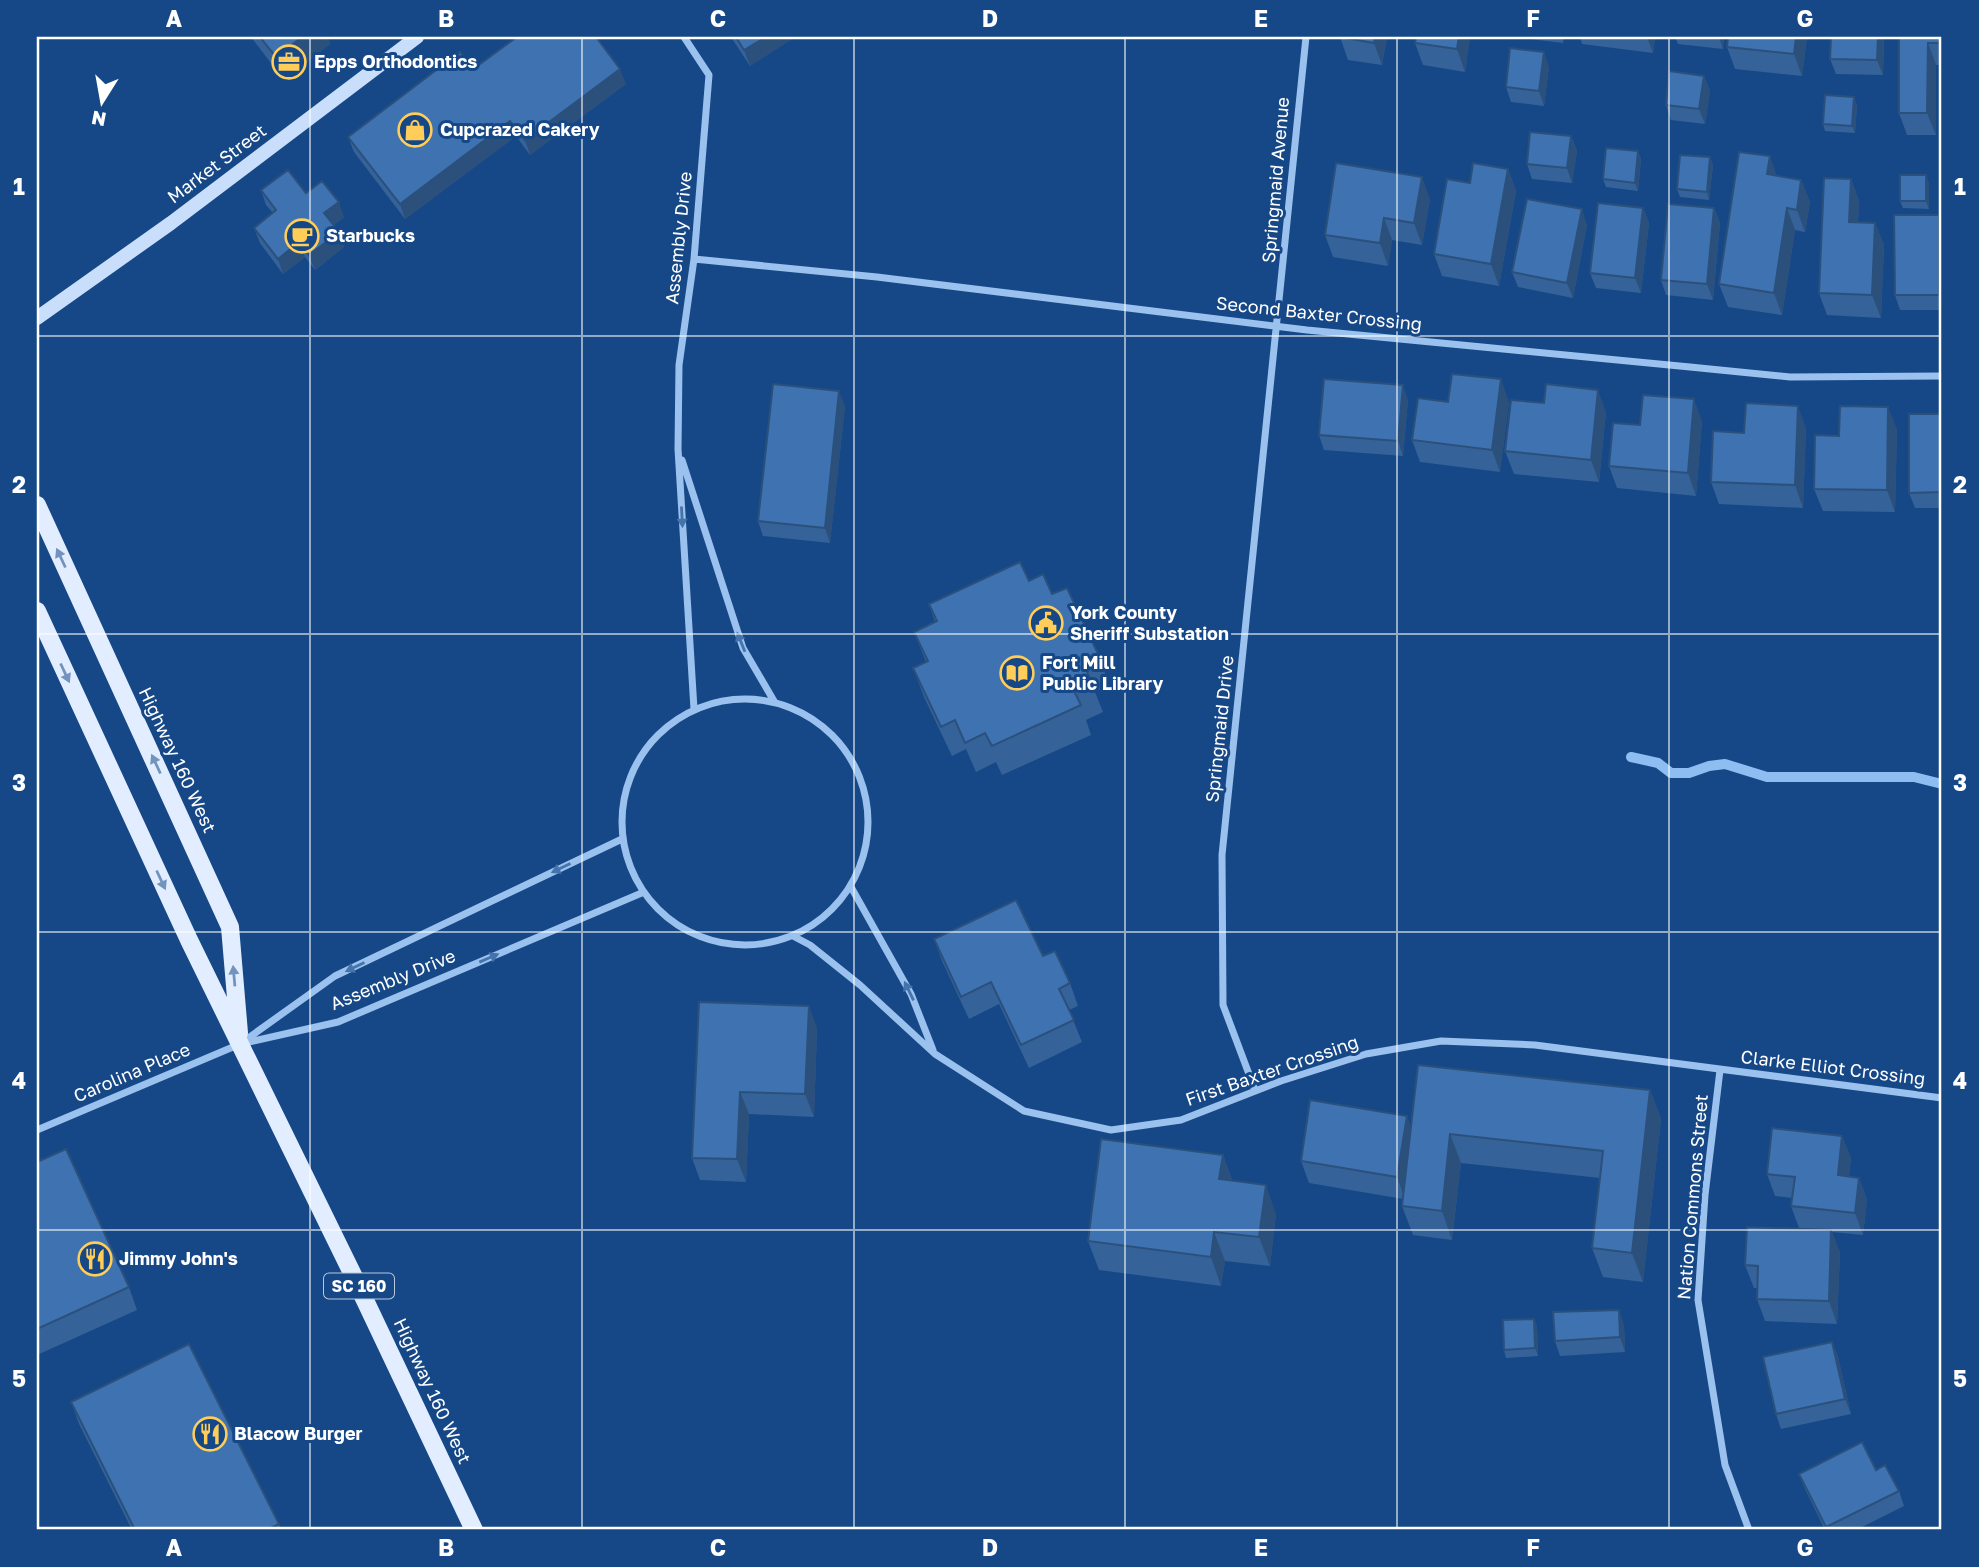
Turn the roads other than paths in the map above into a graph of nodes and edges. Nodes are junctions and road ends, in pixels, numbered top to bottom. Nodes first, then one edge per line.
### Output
1 (417, 37) edge
2 (684, 37) edge
3 (1306, 37) edge
4 (694, 259) junction
5 (37, 318) edge
6 (1278, 326) junction
7 (1942, 376) edge
8 (678, 449) junction
9 (37, 505) edge
10 (37, 611) edge
11 (774, 701) junction
12 (694, 709) junction
13 (622, 839) junction
14 (851, 887) junction
15 (644, 892) junction
16 (793, 936) junction
17 (240, 1044) junction
18 (935, 1054) junction
19 (1720, 1070) junction
20 (1255, 1090) junction
21 (1942, 1098) edge
22 (37, 1130) edge
23 (474, 1530) edge
24 (1749, 1530) edge

1 - 5 street, Market Street
2 - 4 street, Assembly Drive
3 - 6 street, Springmaid Avenue
4 - 6 street, Second Baxter Crossing
4 - 8 street, Assembly Drive
6 - 7 street, Second Baxter Crossing
6 - 20 street, Springmaid Drive
11 -> 8 street, Assembly Drive
8 -> 12 street, Assembly Drive
17 -> 9 main road, Highway 160 West
10 -> 17 main road, Highway 160 West
11 - 12 street
11 - 14 street
12 - 13 street
13 - 15 street
13 -> 17 street, Assembly Drive
14 - 16 street
18 -> 14 street
15 - 16 street
17 -> 15 street, Assembly Drive
16 - 18 street, First Baxter Crossing
17 - 22 street, Carolina Place
17 - 23 main road, Highway 160 West / SC 160
18 - 20 street, First Baxter Crossing
19 - 20 street, First Baxter Crossing
19 - 21 street, Clarke Elliot Crossing
19 - 24 street, Nation Commons Street

